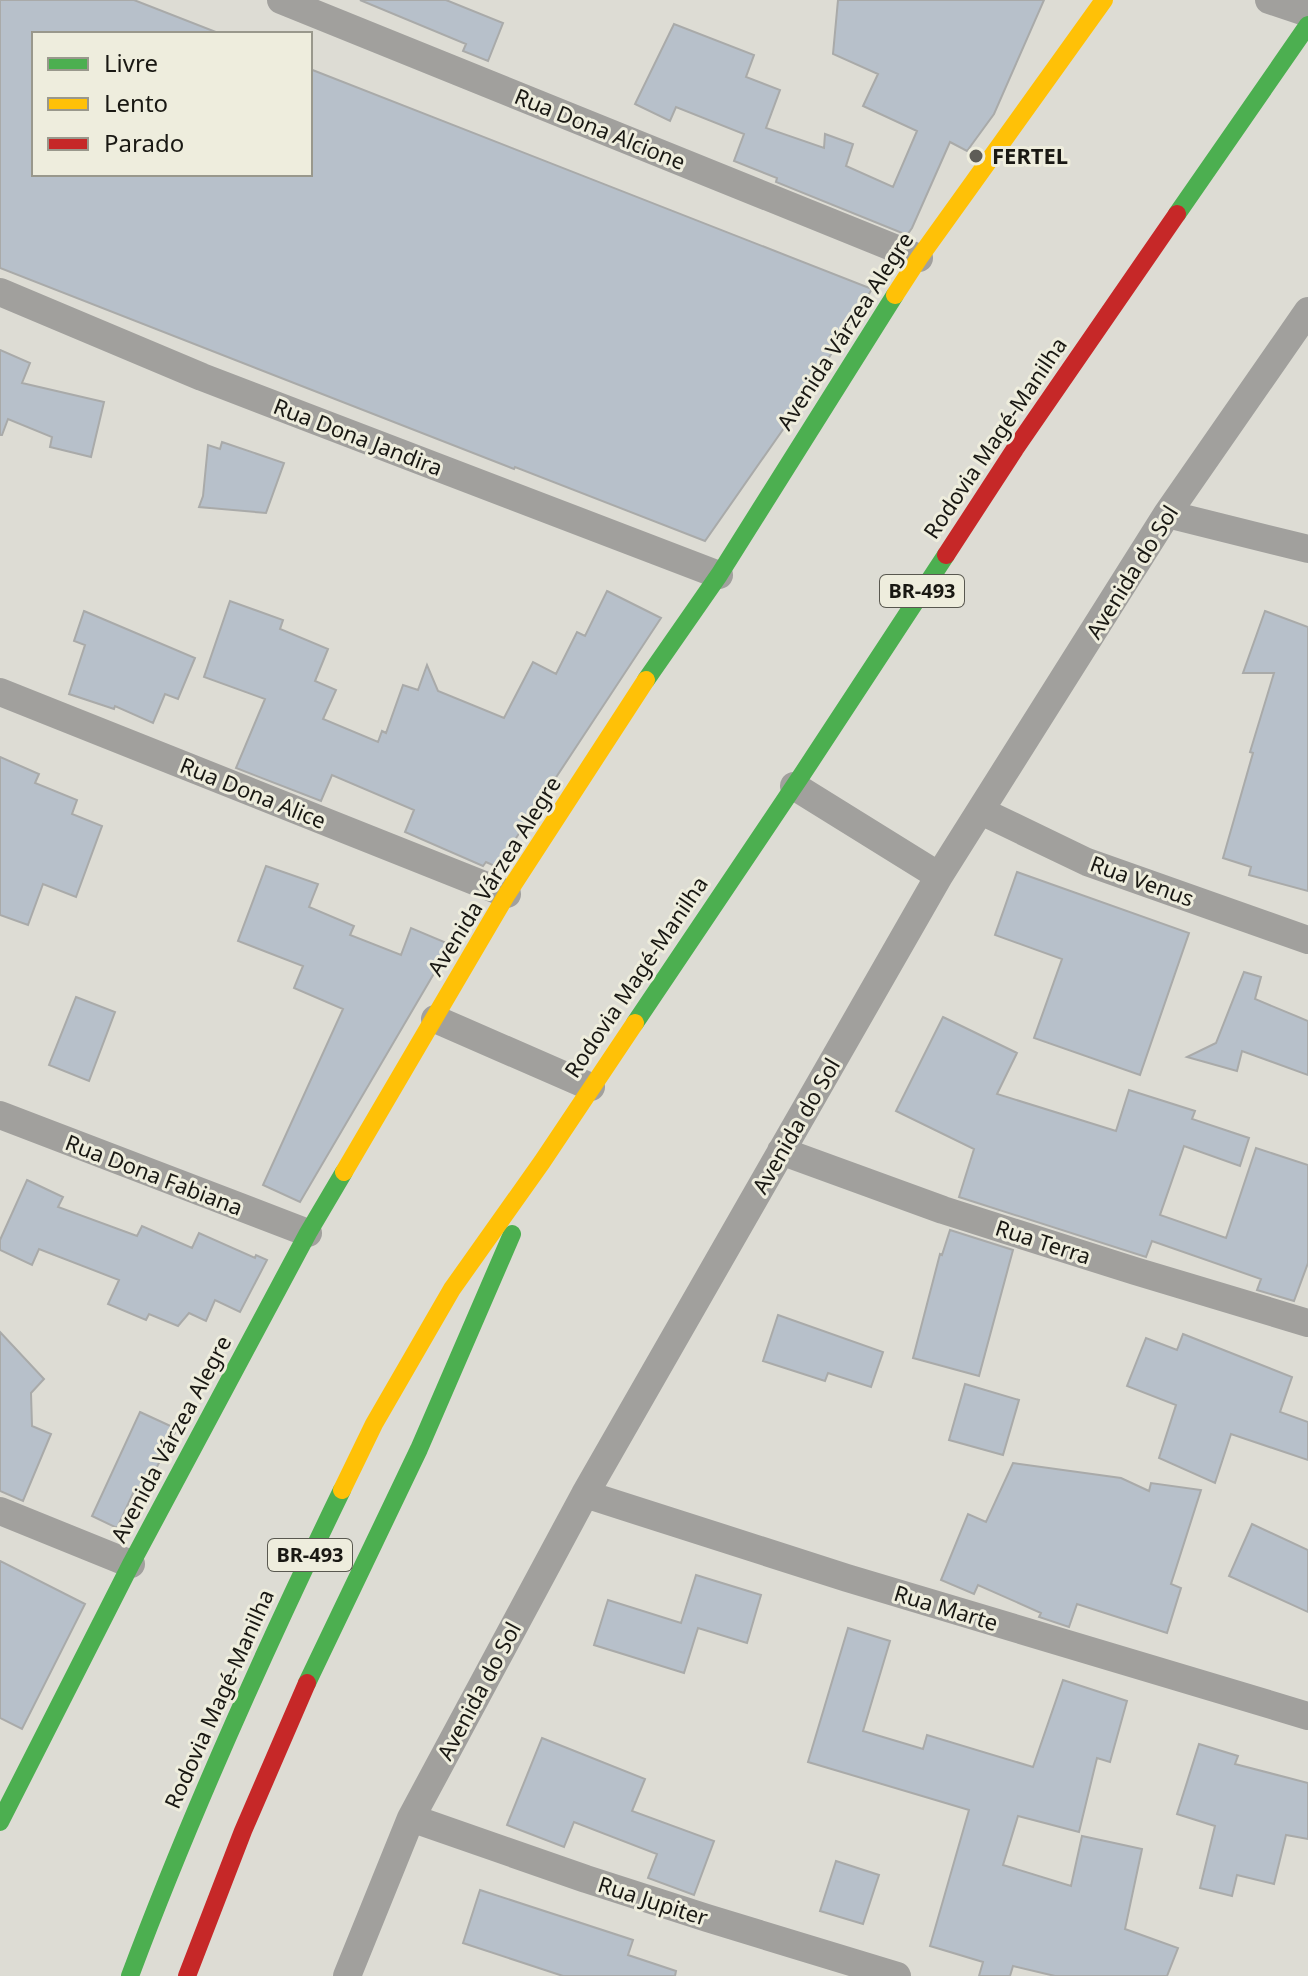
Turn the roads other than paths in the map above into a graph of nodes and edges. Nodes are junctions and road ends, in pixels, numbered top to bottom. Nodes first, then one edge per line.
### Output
1 (281, 0) edge
2 (1104, 0) edge
3 (1269, 0) edge
4 (1308, 13) edge
5 (1308, 25) edge
6 (919, 258) junction
7 (0, 292) edge
8 (1308, 311) edge
9 (1167, 514) junction
10 (1308, 549) edge
11 (719, 575) junction
12 (0, 692) edge
13 (794, 786) junction
14 (981, 811) junction
15 (939, 876) junction
16 (507, 894) junction
17 (1308, 940) edge
18 (435, 1019) junction
19 (591, 1087) junction
20 (0, 1115) edge
21 (781, 1151) junction
22 (542, 1162) junction
23 (308, 1233) junction
24 (1308, 1323) edge
25 (585, 1494) junction
26 (0, 1511) edge
27 (131, 1564) junction
28 (1308, 1716) edge
29 (411, 1818) junction
30 (0, 1822) edge
31 (130, 1976) edge
32 (187, 1976) edge
33 (347, 1976) edge
34 (897, 1976) edge

1 - 6 street, Rua Dona Alcione
2 - 6 main road, Avenida Várzea Alegre
3 - 4 street
5 - 13 main road, Rodovia Magé-Manilha / BR-493
6 - 11 main road, Avenida Várzea Alegre
7 - 11 street, Rua Dona Jandira
8 - 9 street, Avenida do Sol
9 - 10 street
9 - 14 street, Avenida do Sol
11 - 16 main road, Avenida Várzea Alegre
12 - 16 street, Rua Dona Alice
13 - 15 street
13 - 19 main road, Rodovia Magé-Manilha / BR-493
14 - 15 street, Avenida do Sol
14 - 17 street, Rua Venus
15 - 21 street, Avenida do Sol
16 - 18 main road, Avenida Várzea Alegre
18 - 19 street
18 - 23 main road, Avenida Várzea Alegre
19 - 22 main road, Rodovia Magé-Manilha / BR-493
20 - 23 street, Rua Dona Fabiana
21 - 24 street, Rua Terra
21 - 25 street, Avenida do Sol
22 - 31 main road, Rodovia Magé-Manilha / BR-493
22 - 32 main road, Rodovia Magé-Manilha / BR-493
23 - 27 main road, Avenida Várzea Alegre
25 - 28 street, Rua Marte
25 - 29 street, Avenida do Sol
26 - 27 street
27 - 30 main road, Avenida Várzea Alegre
29 - 33 street, Avenida do Sol
29 - 34 street, Rua Jupiter

